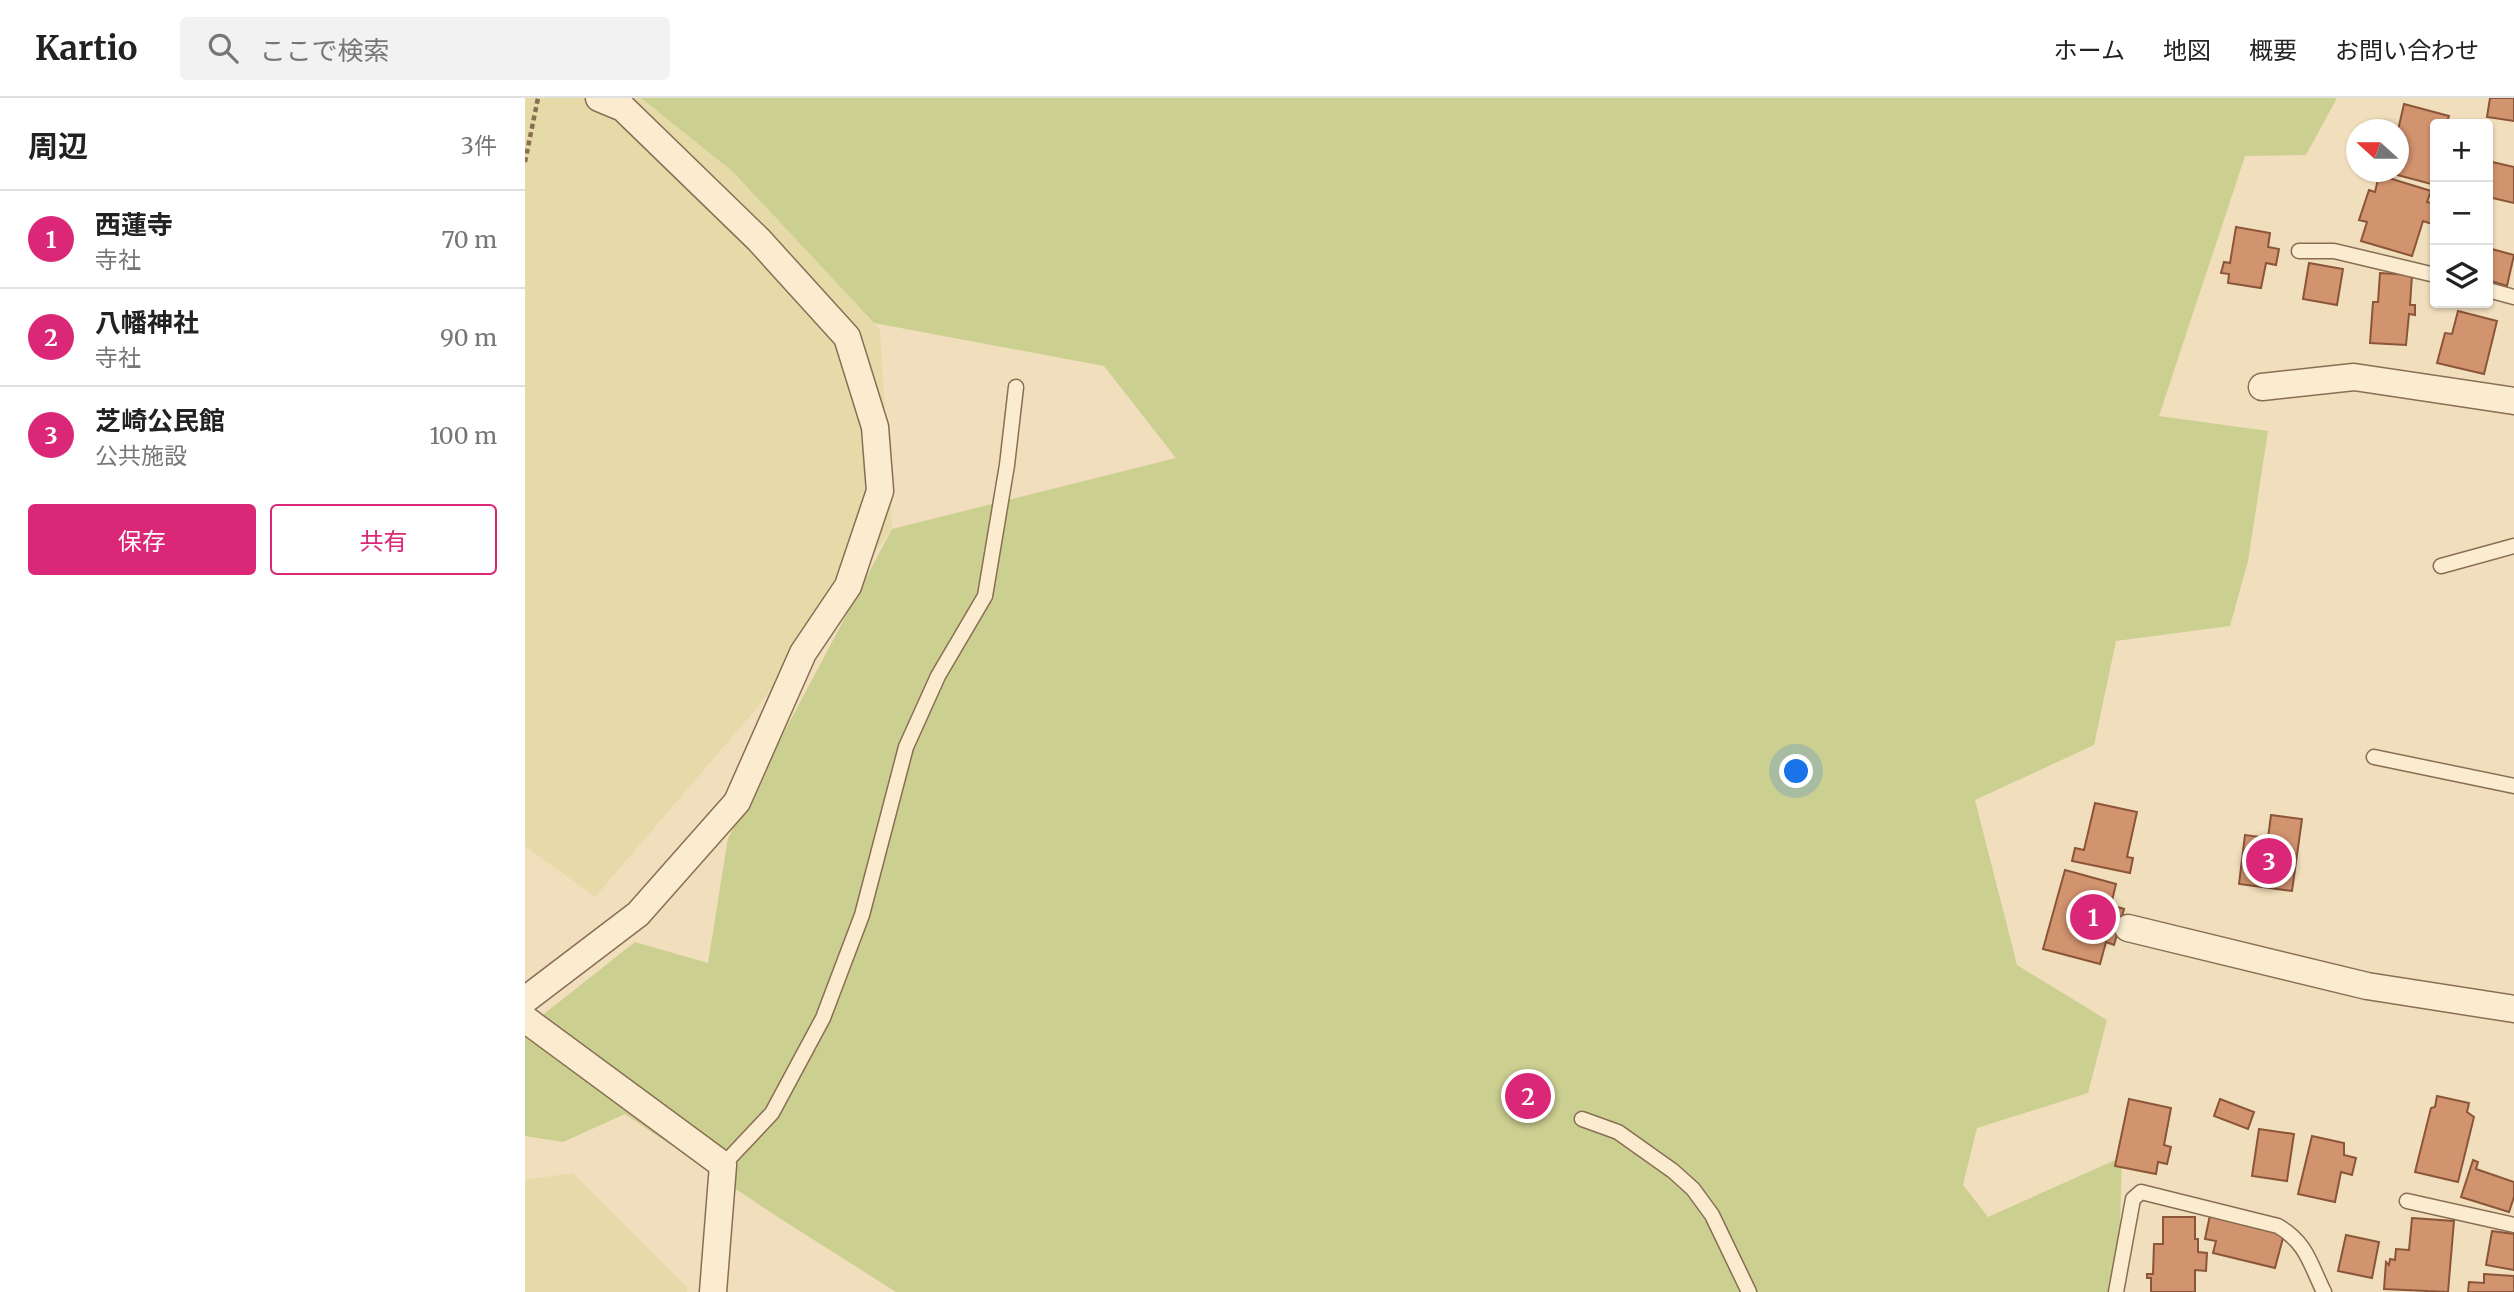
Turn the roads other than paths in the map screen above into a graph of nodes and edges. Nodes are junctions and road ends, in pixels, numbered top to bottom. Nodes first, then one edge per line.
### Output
1 (599, 98) edge
2 (2299, 251) dead end
3 (2430, 274) edge
4 (2493, 291) edge
5 (2514, 297) edge
6 (1016, 387) dead end
7 (2263, 387) dead end
8 (2514, 401) edge
9 (2514, 546) edge
10 (2441, 566) dead end
11 (2374, 757) dead end
12 (2514, 786) edge
13 (2128, 928) dead end
14 (525, 1000) edge
15 (2514, 1009) edge
16 (525, 1019) edge
17 (1582, 1119) dead end
18 (723, 1165) junction
19 (2407, 1201) dead end
20 (2514, 1225) edge
21 (713, 1292) edge
22 (1749, 1292) edge
23 (2116, 1292) edge
24 (2324, 1292) edge

1 - 14 street
2 - 3 lane
4 - 5 lane
6 - 18 lane
7 - 8 street
9 - 10 lane
11 - 12 lane
13 - 15 street
16 - 18 street
17 - 22 lane
18 - 21 street
19 - 20 lane
23 - 24 lane

